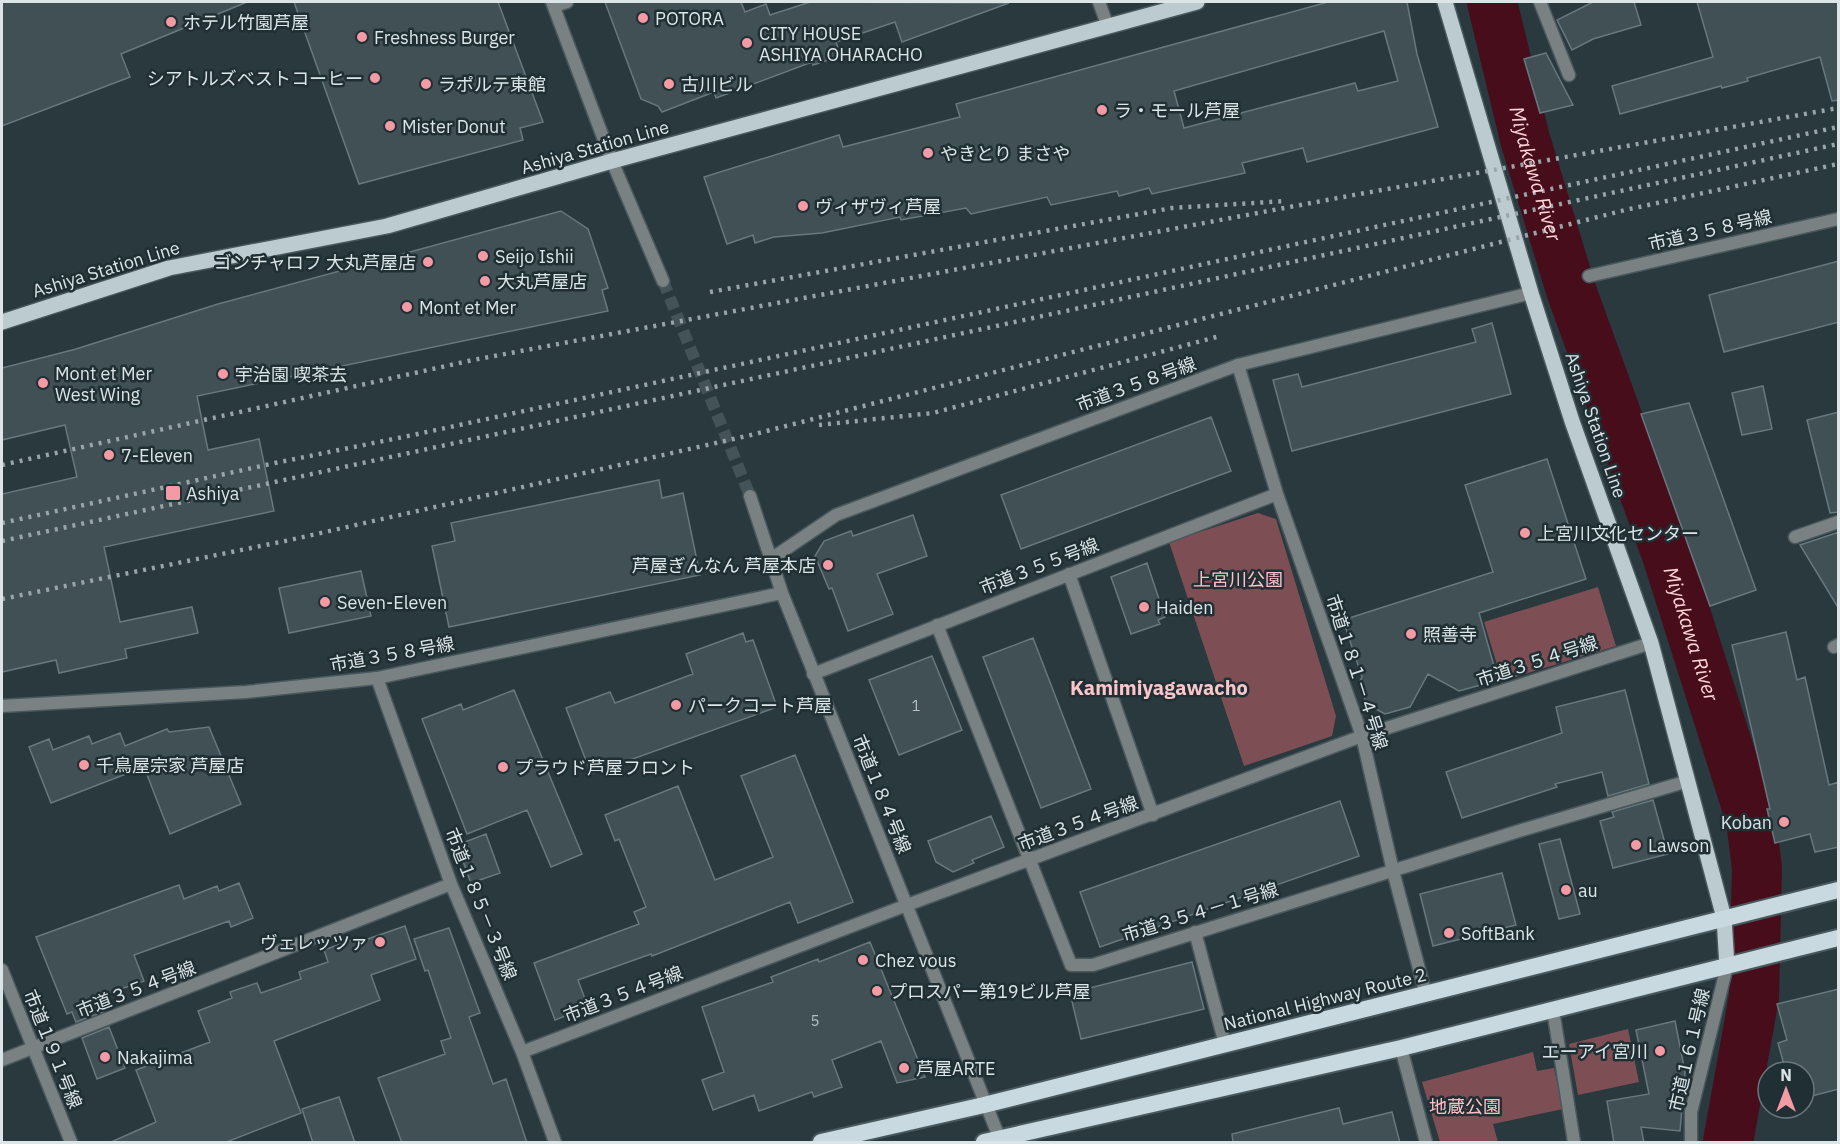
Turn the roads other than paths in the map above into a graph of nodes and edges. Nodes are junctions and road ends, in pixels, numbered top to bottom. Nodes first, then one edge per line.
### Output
1 (567, 2) edge
2 (1100, 2) edge
3 (1197, 2) edge
4 (1445, 2) edge
5 (1540, 2) edge
6 (553, 4) edge
7 (1108, 27) junction
8 (1569, 75) dead end
9 (612, 161) junction
10 (1839, 219) edge
11 (1589, 276) dead end
12 (663, 281) tunnel mouth
13 (1531, 294) junction
14 (2, 322) edge
15 (1238, 365) junction
16 (1277, 494) junction
17 (750, 496) tunnel mouth
18 (1839, 522) edge
19 (1796, 537) dead end
20 (771, 559) junction
21 (1070, 574) junction
22 (782, 593) junction
23 (938, 625) junction
24 (1651, 643) junction
25 (813, 674) junction
26 (377, 678) junction
27 (2, 706) edge
28 (1362, 736) junction
29 (1688, 781) junction
30 (1154, 815) junction
31 (1028, 861) junction
32 (1393, 871) junction
33 (451, 884) junction
34 (1839, 890) edge
35 (907, 905) junction
36 (1724, 918) junction
37 (1195, 933) junction
38 (1839, 938) edge
39 (1734, 964) junction
40 (2, 970) edge
41 (1426, 995) junction
42 (1553, 1010) junction
43 (1225, 1044) junction
44 (33, 1048) junction
45 (1401, 1048) junction
46 (522, 1052) junction
47 (2, 1060) edge
48 (984, 1105) junction
49 (995, 1141) edge
50 (71, 1143) edge
51 (555, 1143) edge
52 (820, 1143) edge
53 (1426, 1143) edge
54 (1574, 1143) edge
55 (1691, 1143) edge

1 - 6 street
2 - 7 street
3 - 7 main road, Ashiya Station Line
4 - 13 main road, Ashiya Station Line
5 - 8 street
6 - 9 street
7 - 9 main road, Ashiya Station Line
9 - 12 street
9 - 14 main road, Ashiya Station Line
10 - 11 street, 市道３５８号線
13 - 15 street, 市道３５８号線
13 - 24 main road, Ashiya Station Line
15 - 16 street, 市道１８１－４号線
15 - 20 street, 市道３５８号線
16 - 21 street, 市道３５５号線
16 - 28 street, 市道１８１－４号線
17 - 20 street, 市道１８４号線
18 - 19 street
20 - 22 street, 市道１８４号線
21 - 23 street, 市道３５５号線
21 - 30 street
22 - 25 street, 市道１８４号線
22 - 26 street, 市道３５８号線
23 - 25 street, 市道３５５号線
23 - 31 street, 市道３５４－１号線
24 - 28 street, 市道３５４号線
24 - 29 main road, Ashiya Station Line
25 - 35 street, 市道１８４号線
26 - 27 street, 市道３５８号線
26 - 33 street, 市道１８５－３号線
28 - 30 street, 市道３５４号線
28 - 32 street, 市道１８１－４号線
29 - 32 street, 市道３５４－１号線
29 - 36 main road, Ashiya Station Line
30 - 31 street, 市道３５４号線
31 - 35 street, 市道３５４号線
31 - 37 street, 市道３５４－１号線
32 - 37 street, 市道３５４－１号線
32 - 41 street, 市道１８１－４号線
33 - 44 street, 市道３５４号線
33 - 46 street, 市道１８５－３号線
34 - 36 highway, National Highway Route 2
35 - 46 street, 市道３５４号線
35 - 48 street, 市道１８４号線
36 - 39 main road, Ashiya Station Line
36 - 41 highway, National Highway Route 2
37 - 43 street
38 - 39 highway
39 - 42 highway
39 - 55 street, 市道１６１号線
40 - 44 street, 市道１９１号線
41 - 43 highway, National Highway Route 2
42 - 45 highway
42 - 54 street
43 - 48 highway, National Highway Route 2
44 - 47 street, 市道３５４号線
44 - 50 street, 市道１９１号線
45 - 49 highway
45 - 53 street
46 - 51 street, 市道１８５－３号線
48 - 49 street, 市道１８４号線
48 - 52 highway, National Highway Route 2

